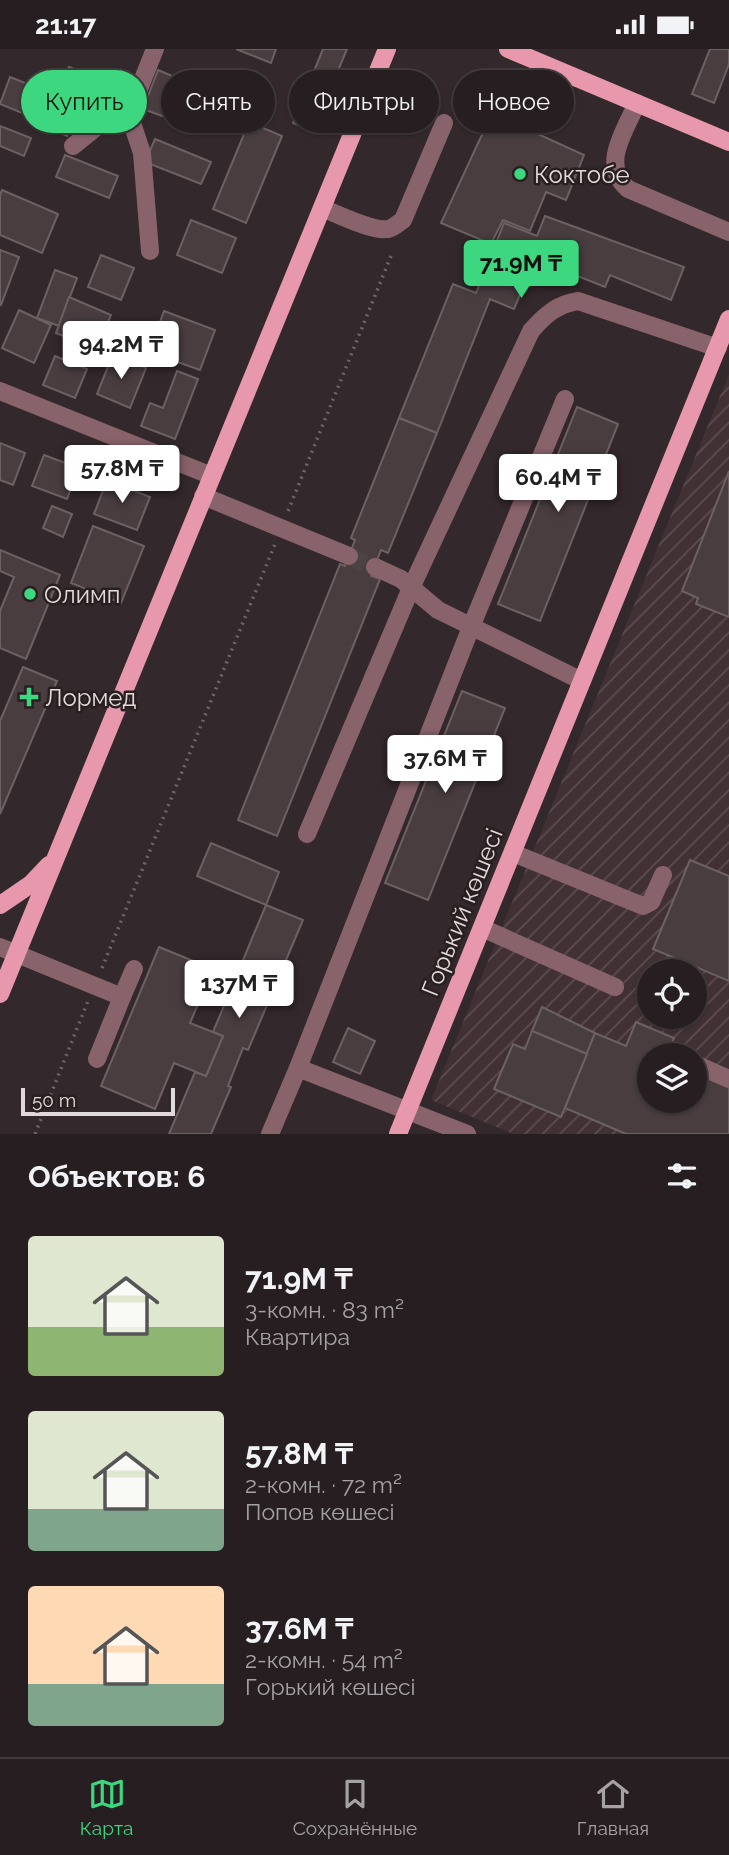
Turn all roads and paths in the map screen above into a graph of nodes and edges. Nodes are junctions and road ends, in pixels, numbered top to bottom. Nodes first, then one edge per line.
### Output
1 (155, 49) edge
2 (387, 49) edge
3 (511, 50) edge
4 (147, 70) edge
5 (637, 103) junction
6 (443, 123) dead end
7 (89, 133) edge
8 (135, 133) edge
9 (729, 142) edge
10 (73, 146) dead end
11 (322, 208) junction
12 (729, 232) edge
13 (150, 251) dead end
14 (391, 257) dead end
15 (729, 319) edge
16 (718, 348) junction
17 (0, 390) edge
18 (565, 399) dead end
19 (212, 476) junction
20 (203, 496) junction
21 (281, 529) junction
22 (349, 556) tunnel mouth
23 (375, 567) tunnel mouth
24 (411, 588) junction
25 (471, 627) junction
26 (582, 681) junction
27 (307, 834) dead end
28 (63, 845) junction
29 (513, 853) junction
30 (663, 875) dead end
31 (0, 905) edge
32 (482, 928) junction
33 (8, 951) edge
34 (134, 969) dead end
35 (94, 986) junction
36 (615, 987) dead end
37 (0, 995) edge
38 (122, 997) junction
39 (97, 1059) dead end
40 (298, 1068) junction
41 (707, 1069) edge
42 (729, 1079) edge
43 (408, 1109) junction
44 (35, 1134) edge
45 (270, 1134) edge
46 (398, 1134) edge
47 (467, 1134) edge

1 - 4 street
2 - 11 main road
3 - 5 main road
5 - 9 main road
5 - 12 street
6 - 11 street
7 - 10 street
8 - 13 street
11 - 19 main road
14 - 21 path
15 - 16 main road, Горький көшесі
16 - 24 street
16 - 26 main road, Горький көшесі
17 - 19 street
18 - 25 street
19 - 20 main road
20 - 21 street
20 - 28 main road
21 - 22 street
21 - 35 path
23 - 24 street
24 - 25 street
24 - 27 street
25 - 26 street
25 - 40 street
26 - 29 main road, Горький көшесі
28 - 31 main road
28 - 33 main road
29 - 30 street
29 - 32 main road, Горький көшесі
32 - 36 street
32 - 43 main road, Горький көшесі
33 - 35 street
33 - 37 main road
34 - 38 street
35 - 38 street
35 - 44 path
38 - 39 street
40 - 43 street
40 - 45 street
41 - 42 street
43 - 46 main road, Горький көшесі
43 - 47 street

